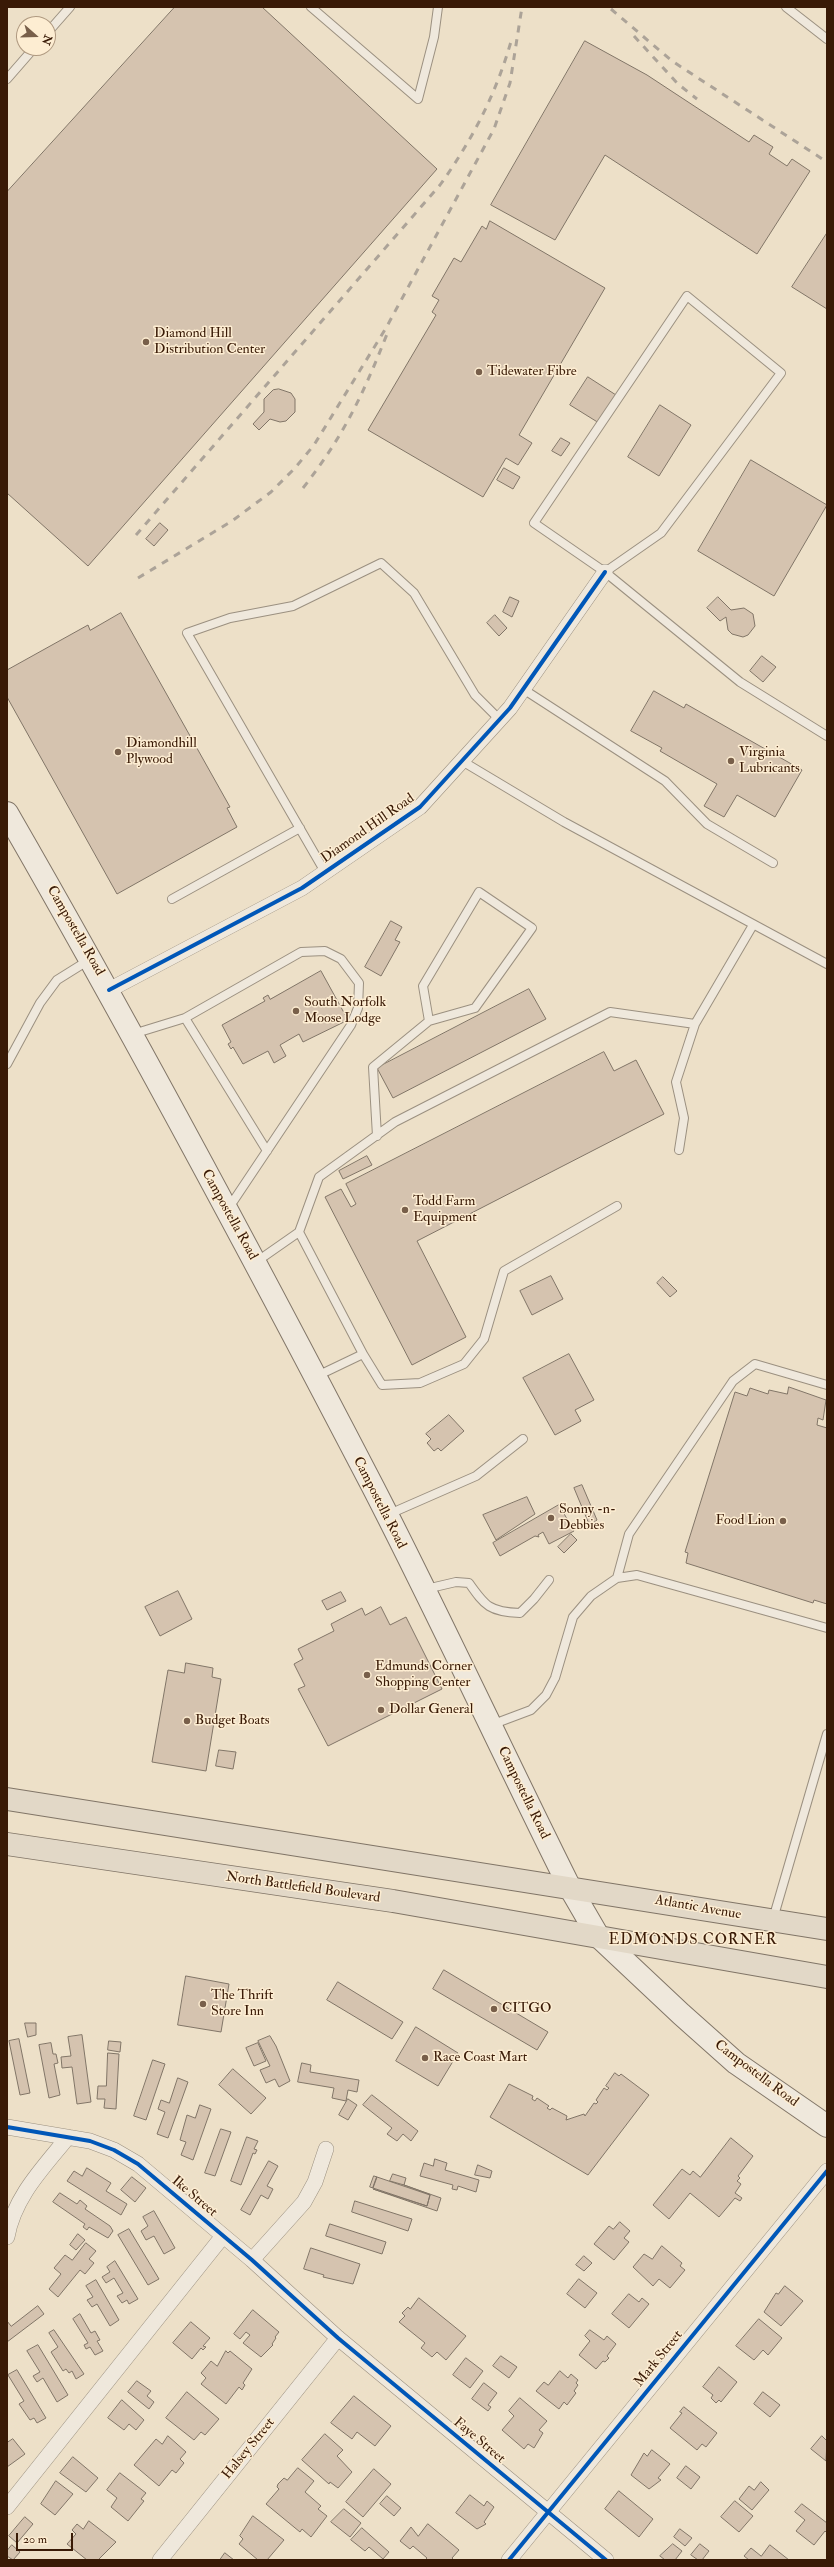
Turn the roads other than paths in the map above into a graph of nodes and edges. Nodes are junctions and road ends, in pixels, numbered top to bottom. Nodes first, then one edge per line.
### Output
1 (70, 7) edge
2 (312, 7) edge
3 (438, 7) edge
4 (786, 7) edge
5 (56, 23) edge
6 (827, 39) edge
7 (27, 56) edge
8 (7, 79) edge
9 (605, 572) junction
10 (523, 689) junction
11 (500, 720) junction
12 (827, 736) edge
13 (462, 761) junction
14 (7, 813) edge
15 (300, 828) junction
16 (773, 863) dead end
17 (325, 872) junction
18 (172, 900) dead end
19 (753, 925) junction
20 (91, 959) junction
21 (827, 964) edge
22 (109, 990) junction
23 (185, 1018) junction
24 (429, 1021) junction
25 (695, 1024) junction
26 (132, 1034) junction
27 (7, 1064) edge
28 (376, 1136) junction
29 (679, 1150) dead end
30 (267, 1151) junction
31 (617, 1206) dead end
32 (226, 1211) junction
33 (299, 1232) junction
34 (255, 1262) junction
35 (363, 1354) junction
36 (314, 1378) junction
37 (827, 1385) edge
38 (523, 1438) dead end
39 (386, 1515) junction
40 (617, 1578) junction
41 (548, 1580) dead end
42 (423, 1590) junction
43 (827, 1628) edge
44 (489, 1726) junction
45 (827, 1734) edge
46 (7, 1799) edge
47 (7, 1844) edge
48 (569, 1886) junction
49 (773, 1920) junction
50 (827, 1929) edge
51 (598, 1936) junction
52 (827, 1977) edge
53 (827, 2126) edge
54 (7, 2127) edge
55 (68, 2137) junction
56 (326, 2149) dead end
57 (827, 2171) edge
58 (223, 2236) junction
59 (7, 2237) edge
60 (252, 2260) junction
61 (338, 2338) junction
62 (7, 2507) edge
63 (548, 2513) junction
64 (160, 2560) edge
65 (509, 2560) edge
66 (606, 2560) edge

1 - 5 lane
2 - 3 lane
4 - 6 lane
7 - 8 lane
9 - 9 lane
9 - 10 street, Diamond Hill Road
9 - 12 lane
10 - 11 street, Diamond Hill Road
10 - 16 lane
11 - 13 street, Diamond Hill Road
11 - 15 lane
13 - 17 street, Diamond Hill Road
13 - 19 lane
14 - 20 main road, Campostella Road
15 - 17 lane
15 - 18 lane
17 - 22 street, Diamond Hill Road
19 - 21 lane
19 - 25 lane
20 - 22 main road, Campostella Road
20 - 27 lane
22 - 26 main road, Campostella Road
23 - 26 lane
23 - 30 lane
23 - 30 lane
24 - 24 lane
24 - 28 lane
25 - 28 lane
25 - 29 lane
26 - 32 main road, Campostella Road
28 - 33 lane
30 - 32 lane
31 - 35 lane
32 - 34 main road, Campostella Road
33 - 34 lane
33 - 35 lane
34 - 36 main road, Campostella Road
35 - 36 lane
36 - 39 main road, Campostella Road
37 - 40 lane
38 - 39 lane
39 - 42 main road, Campostella Road
40 - 43 lane
40 - 44 lane
41 - 42 lane
42 - 44 main road, Campostella Road
44 - 48 main road, Campostella Road
45 - 49 lane
46 - 48 main road
47 - 51 main road, North Battlefield Boulevard
48 - 49 main road, Atlantic Avenue
48 - 51 main road, Campostella Road
49 - 50 main road, Atlantic Avenue
51 - 52 main road
51 - 53 main road, Campostella Road
54 - 55 street, Ike Street
55 - 58 street, Ike Street
55 - 59 street
56 - 60 street
57 - 63 street, Mark Street
58 - 60 street, Ike Street
58 - 62 street, Ike Street
60 - 61 street, Ike Street
61 - 63 street, Faye Street
61 - 64 street, Halsey Street
63 - 65 street, Mark Street
63 - 66 street, Faye Street

